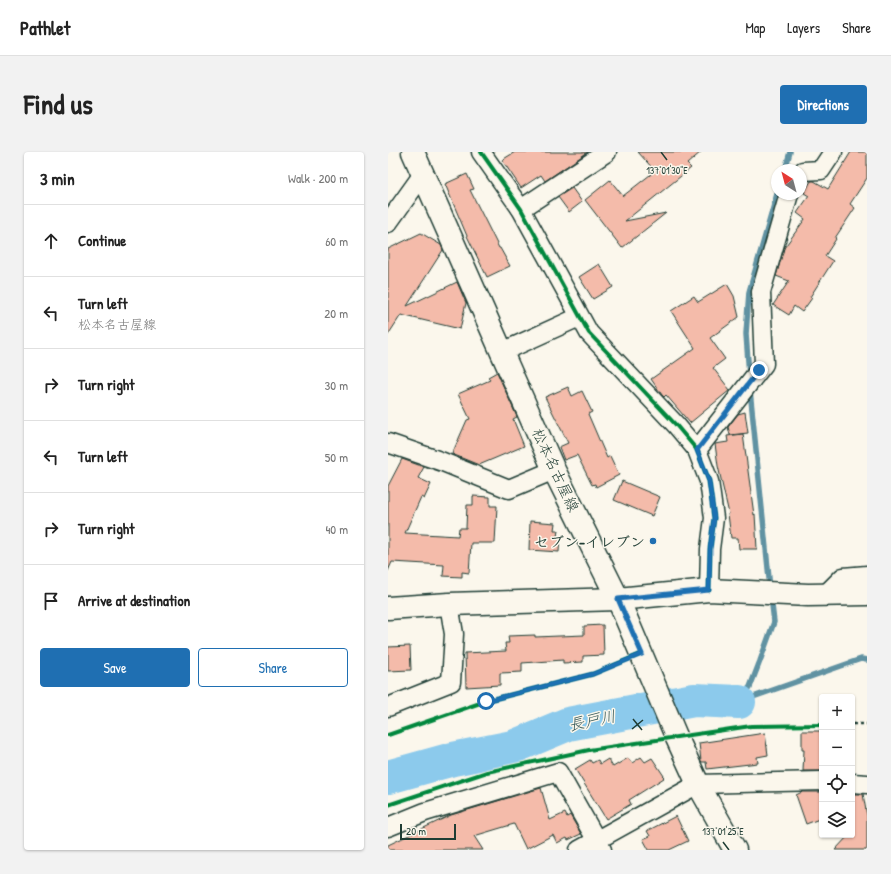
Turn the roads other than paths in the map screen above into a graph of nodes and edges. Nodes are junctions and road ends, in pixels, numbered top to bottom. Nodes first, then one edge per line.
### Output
1 (414, 152) edge
2 (481, 152) edge
3 (607, 152) edge
4 (833, 152) edge
5 (807, 171) edge
6 (423, 174) junction
7 (788, 200) edge
8 (521, 209) junction
9 (388, 223) edge
10 (579, 317) junction
11 (502, 352) junction
12 (388, 444) edge
13 (697, 450) junction
14 (554, 470) junction
15 (867, 575) edge
16 (709, 590) junction
17 (867, 594) edge
18 (824, 595) junction
19 (618, 599) junction
20 (449, 604) junction
21 (388, 608) edge
22 (388, 707) edge
23 (819, 781) edge
24 (855, 783) edge
25 (698, 784) junction
26 (867, 784) edge
27 (388, 827) edge
28 (600, 845) edge
29 (579, 850) edge
30 (735, 850) edge

1 - 6 main road, 松本名古屋線
2 - 8 street
3 - 8 street
4 - 5 street
6 - 9 street
6 - 11 main road, 松本名古屋線
7 - 13 street
8 - 10 street
10 - 11 street
10 - 13 street
11 - 14 main road, 松本名古屋線
12 - 14 street
13 - 16 street
14 - 19 main road, 松本名古屋線
15 - 18 street
16 - 18 main road
16 - 19 main road
17 - 18 main road
19 - 20 main road
19 - 25 main road, 松本名古屋線
20 - 21 main road
20 - 22 street
23 - 25 street
24 - 26 street
25 - 28 street
25 - 30 main road, 松本名古屋線
27 - 28 street
28 - 29 street

